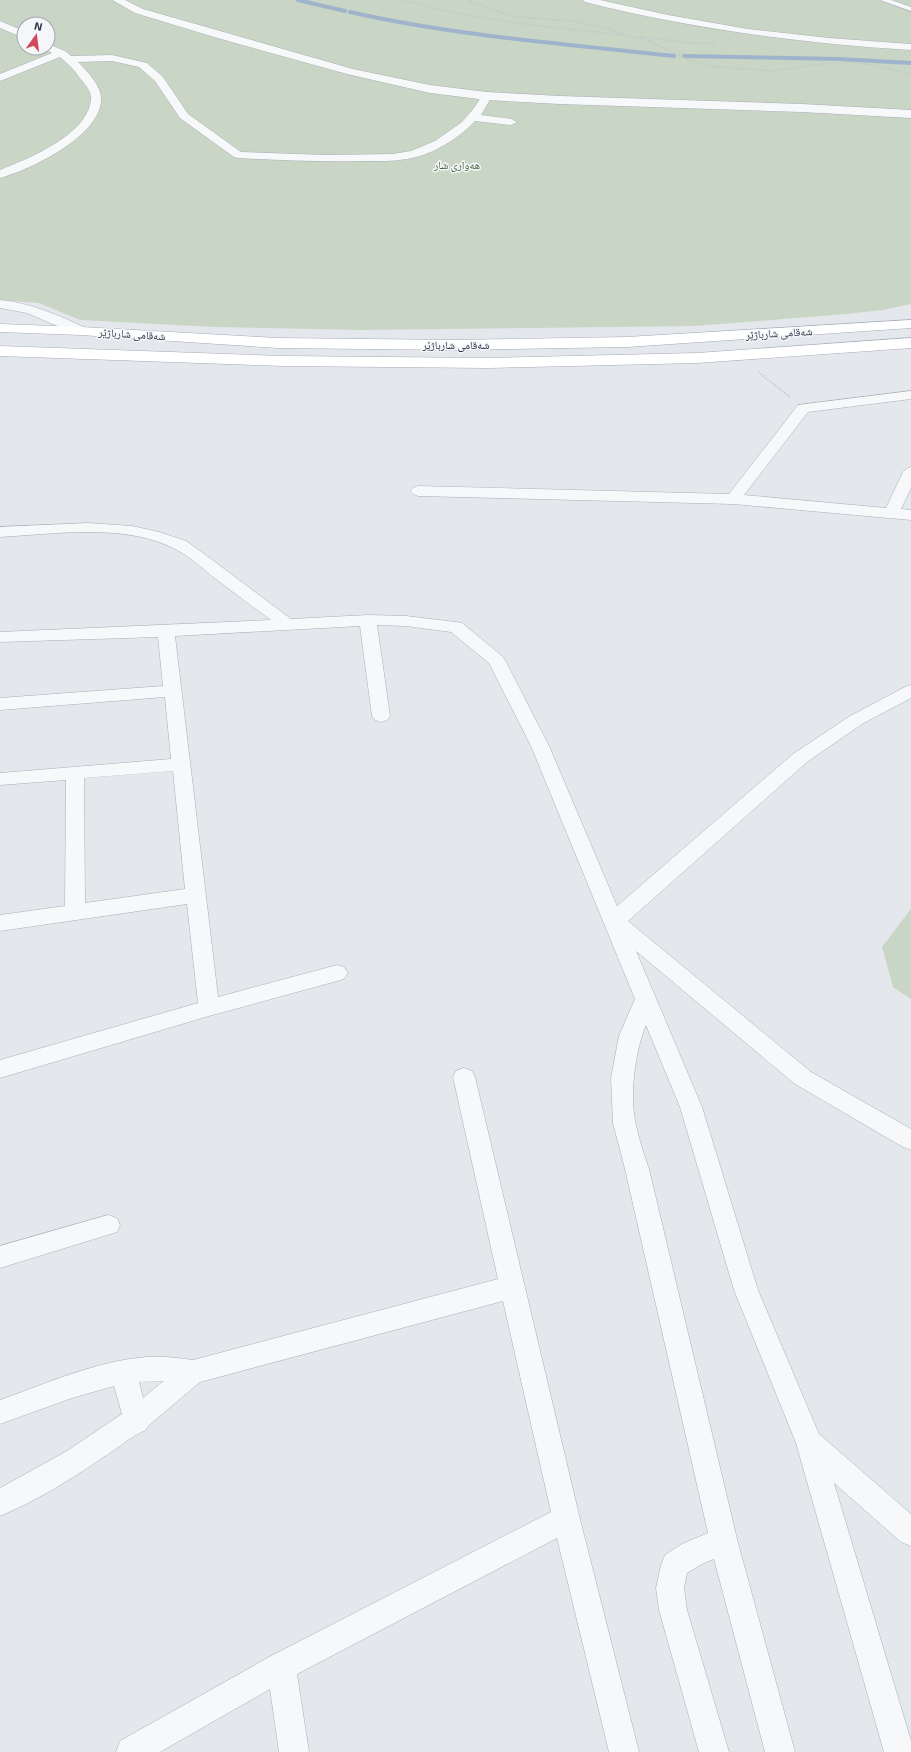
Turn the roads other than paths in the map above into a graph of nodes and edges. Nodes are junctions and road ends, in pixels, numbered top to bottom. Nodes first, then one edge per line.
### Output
1 (117, 0) edge
2 (588, 0) edge
3 (884, 0) edge
4 (911, 10) edge
5 (0, 24) edge
6 (16, 31) edge
7 (911, 47) edge
8 (56, 51) edge
9 (60, 53) junction
10 (71, 59) junction
11 (0, 78) edge
12 (487, 96) junction
13 (911, 114) edge
14 (472, 117) junction
15 (510, 122) dead end
16 (0, 174) edge
17 (0, 304) edge
18 (911, 324) edge
19 (0, 328) edge
20 (81, 331) junction
21 (911, 343) edge
22 (423, 345) junction
23 (0, 351) edge
24 (423, 362) junction
25 (911, 395) edge
26 (911, 472) edge
27 (418, 491) dead end
28 (733, 499) junction
29 (892, 512) junction
30 (911, 515) edge
31 (0, 532) edge
32 (368, 620) junction
33 (287, 624) junction
34 (166, 631) junction
35 (0, 637) edge
36 (173, 691) junction
37 (911, 691) edge
38 (0, 704) edge
39 (381, 716) dead end
40 (181, 764) junction
41 (75, 773) junction
42 (0, 779) edge
43 (196, 895) junction
44 (75, 912) junction
45 (614, 921) junction
46 (0, 923) edge
47 (337, 973) dead end
48 (646, 998) junction
49 (209, 1008) junction
50 (0, 1069) edge
51 (464, 1077) dead end
52 (911, 1140) edge
53 (108, 1225) dead end
54 (0, 1257) edge
55 (512, 1287) junction
56 (124, 1372) junction
57 (193, 1372) junction
58 (0, 1412) edge
59 (136, 1421) junction
60 (809, 1443) junction
61 (1, 1504) edge
62 (566, 1519) junction
63 (911, 1532) edge
64 (724, 1544) junction
65 (281, 1666) junction
66 (131, 1752) edge
67 (294, 1752) edge
68 (624, 1752) edge
69 (714, 1752) edge
70 (780, 1752) edge
71 (899, 1752) edge

1 - 12 street
2 - 7 street
3 - 4 street
5 - 6 street
8 - 9 street
9 - 10 street
9 - 11 street
10 - 14 street
10 - 16 street
12 - 13 street
12 - 14 street
14 - 15 street
17 - 20 street
18 - 22 main road, شەقامی شارباژێر
19 - 20 main road, شەقامی شارباژێر
20 - 22 main road, شەقامی شارباژێر
21 - 24 main road, شەقامی شارباژێر
22 - 24 main road
23 - 24 main road, شەقامی شارباژێر
25 - 28 street
26 - 29 street
27 - 28 street
28 - 29 street
29 - 30 street
31 - 33 street
32 - 33 street
32 - 39 street
32 - 45 street
33 - 34 street
34 - 35 street
34 - 36 street
36 - 38 street
36 - 40 street
37 - 45 street
40 - 41 street
40 - 43 street
41 - 42 street
41 - 44 street
43 - 44 street
43 - 49 street
44 - 46 street
45 - 48 street
45 - 52 street
47 - 49 street
48 - 60 street
48 - 64 street
49 - 50 street
51 - 55 street
53 - 54 street
55 - 57 street
55 - 62 street
56 - 57 street
56 - 58 street
56 - 59 street
57 - 59 street
59 - 61 street
60 - 63 street
60 - 71 street
62 - 65 street
62 - 68 street
64 - 69 street
64 - 70 street
65 - 66 street
65 - 67 street

